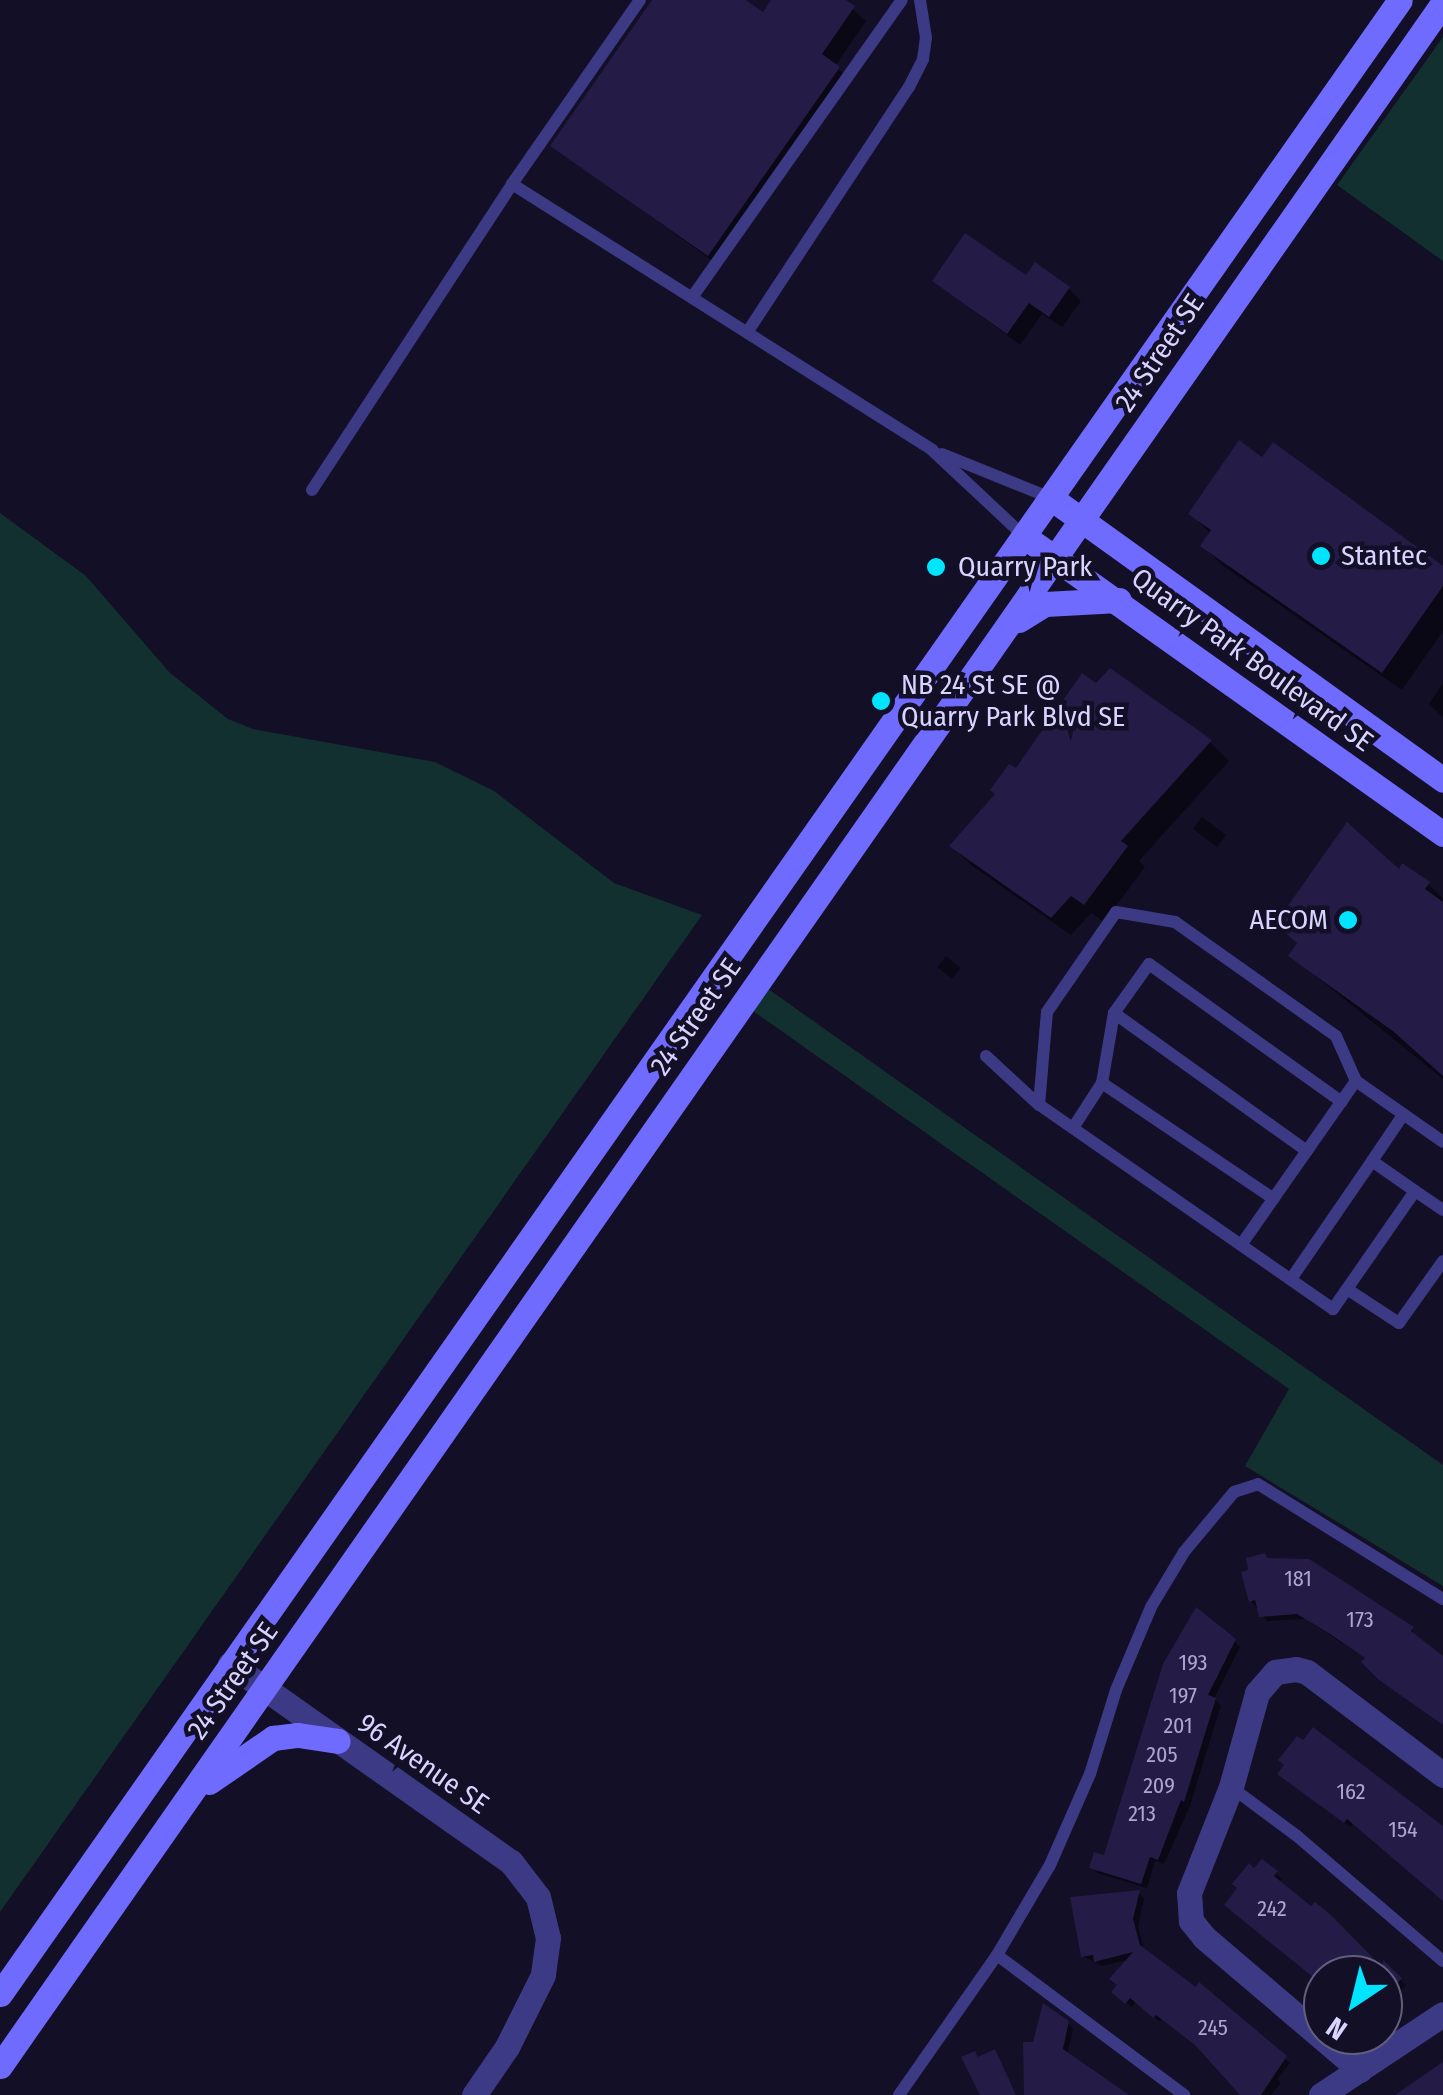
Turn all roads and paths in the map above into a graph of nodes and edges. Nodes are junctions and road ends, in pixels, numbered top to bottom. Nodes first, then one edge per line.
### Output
1 (640, 0) edge
2 (902, 0) edge
3 (920, 0) edge
4 (1400, 0) edge
5 (1443, 3) edge
6 (512, 184) junction
7 (693, 296) junction
8 (748, 331) junction
9 (932, 450) junction
10 (312, 490) dead end
11 (1051, 498) junction
12 (1084, 521) junction
13 (1025, 537) junction
14 (1057, 559) junction
15 (1119, 600) junction
16 (1009, 626) junction
17 (1443, 780) edge
18 (1443, 834) edge
19 (1114, 1013) junction
20 (986, 1056) dead end
21 (1356, 1080) junction
22 (1102, 1082) junction
23 (1342, 1102) junction
24 (1039, 1105) junction
25 (1403, 1115) junction
26 (1074, 1128) junction
27 (1443, 1142) edge
28 (1307, 1151) junction
29 (1372, 1161) junction
30 (1415, 1192) junction
31 (1274, 1198) junction
32 (1443, 1210) edge
33 (1242, 1245) junction
34 (1443, 1261) edge
35 (1291, 1280) junction
36 (1347, 1288) junction
37 (1443, 1599) edge
38 (230, 1664) junction
39 (264, 1689) junction
40 (338, 1740) junction
41 (1443, 1775) edge
42 (1231, 1786) junction
43 (180, 1809) junction
44 (997, 1955) junction
45 (1443, 1961) edge
46 (0, 1994) edge
47 (1443, 2014) edge
48 (0, 2066) edge
49 (1360, 2070) junction
50 (474, 2095) edge
51 (899, 2095) edge
52 (1184, 2095) edge
53 (1321, 2095) edge

1 - 6 lane
2 - 7 lane
3 - 8 lane
4 - 11 main road, 24 Street SE
5 - 12 main road, 24 Street SE
6 - 7 lane
6 - 10 lane
7 - 8 lane
8 - 9 lane
9 - 11 lane
9 - 13 lane
11 - 12 main road, Quarry Park Boulevard SE
11 - 13 main road, 24 Street SE
12 - 14 main road, 24 Street SE
12 - 17 main road, Quarry Park Boulevard SE
13 - 14 main road, Quarry Park Boulevard SE
13 - 38 main road, 24 Street SE
14 - 15 main road, Quarry Park Boulevard SE
14 - 16 main road, 24 Street SE
15 - 16 main road
15 - 18 main road, Quarry Park Boulevard SE
16 - 39 main road, 24 Street SE
19 - 22 lane
19 - 23 lane
19 - 28 lane
20 - 24 lane
21 - 23 lane
21 - 24 lane
21 - 25 lane
22 - 26 lane
22 - 31 lane
23 - 28 lane
24 - 26 lane
25 - 27 lane
25 - 29 lane
26 - 33 lane
28 - 31 lane
29 - 30 lane
29 - 35 lane
30 - 32 lane
30 - 36 lane
31 - 33 lane
33 - 35 lane
34 - 36 lane
35 - 36 lane
37 - 44 lane
38 - 39 street, 96 Avenue SE
38 - 46 main road, 24 Street SE
39 - 40 street, 96 Avenue SE
39 - 43 main road, 24 Street SE
40 - 43 main road
40 - 50 street, 96 Avenue SE
41 - 42 street
42 - 45 lane
42 - 49 street
43 - 48 main road, 24 Street SE
44 - 51 lane
44 - 52 lane
47 - 49 street
49 - 53 street

